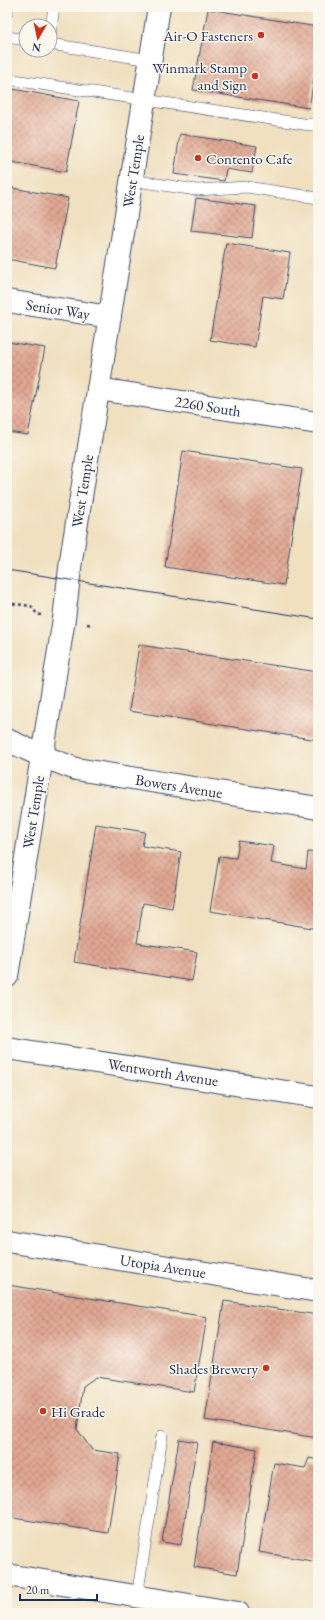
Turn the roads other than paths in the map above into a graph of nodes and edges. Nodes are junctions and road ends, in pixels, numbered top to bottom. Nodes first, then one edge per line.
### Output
1 (54, 7) edge
2 (159, 7) edge
3 (52, 18) edge
4 (7, 37) edge
5 (18, 39) edge
6 (58, 45) edge
7 (150, 60) junction
8 (7, 79) edge
9 (144, 100) junction
10 (318, 122) edge
11 (131, 180) junction
12 (318, 198) edge
13 (7, 301) edge
14 (110, 317) junction
15 (98, 389) junction
16 (318, 424) edge
17 (7, 740) edge
18 (42, 756) junction
19 (318, 808) edge
20 (7, 976) edge
21 (7, 1048) edge
22 (318, 1097) edge
23 (7, 1241) edge
24 (318, 1291) edge
25 (162, 1436) dead end
26 (7, 1576) edge
27 (136, 1597) junction
28 (238, 1613) edge

1 - 3 lane
2 - 7 street, West Temple
4 - 5 lane
6 - 7 lane
7 - 9 street, West Temple
8 - 9 lane
9 - 10 lane
9 - 11 street, West Temple
11 - 12 lane
11 - 14 street, West Temple
13 - 14 street, Senior Way
14 - 15 street, West Temple
15 - 16 street, 2260 South
15 - 18 street, West Temple
17 - 18 street, Bowers Avenue
18 - 19 street, Bowers Avenue
18 - 20 street, West Temple
21 - 22 street, Wentworth Avenue
23 - 24 street, Utopia Avenue
25 - 27 lane
26 - 27 street
27 - 28 street

